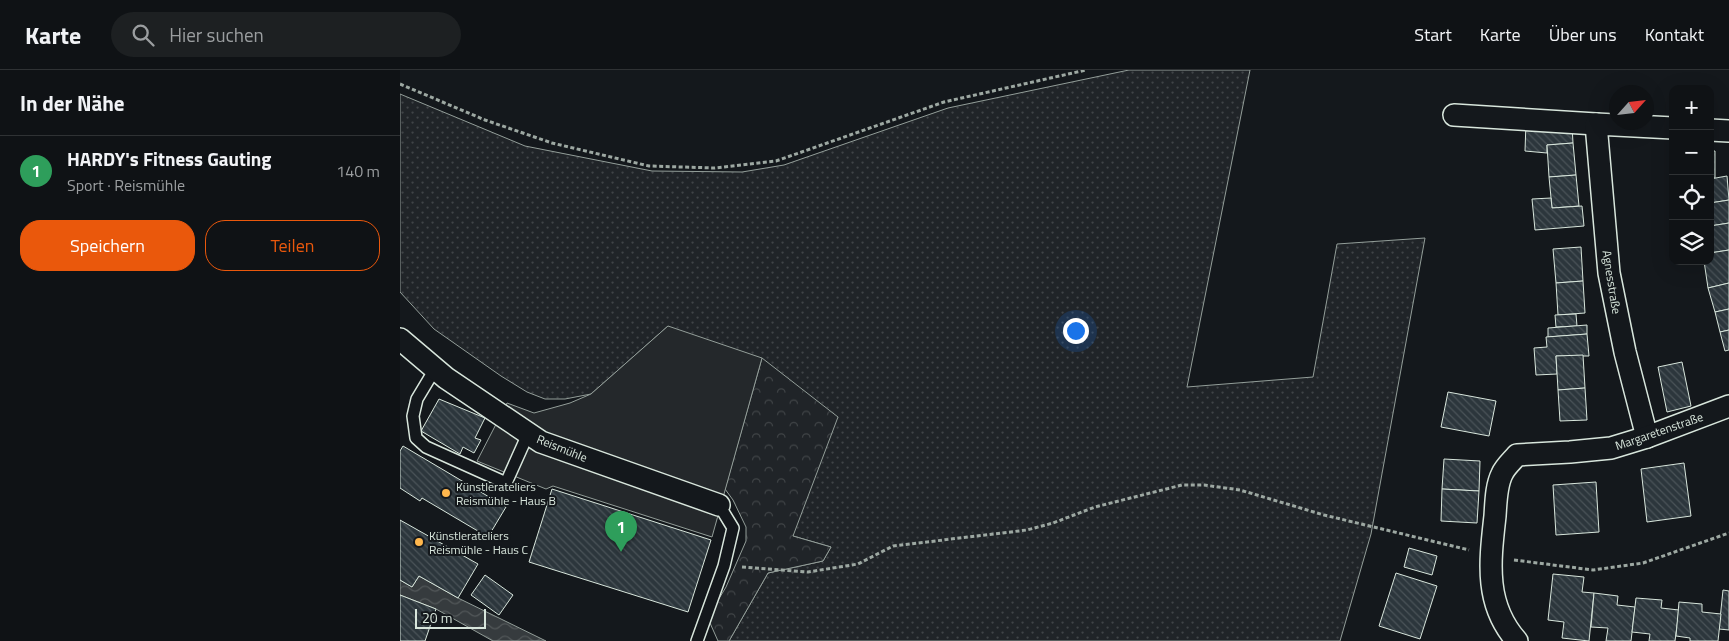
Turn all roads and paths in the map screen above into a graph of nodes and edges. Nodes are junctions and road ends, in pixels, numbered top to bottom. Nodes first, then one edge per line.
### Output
1 (1086, 70) edge
2 (400, 84) edge
3 (1454, 115) dead end
4 (1596, 124) junction
5 (1669, 128) edge
6 (1714, 130) edge
7 (1729, 131) edge
8 (400, 339) edge
9 (435, 369) junction
10 (1729, 406) edge
11 (528, 434) junction
12 (1647, 437) junction
13 (719, 505) joint
14 (1729, 533) edge
15 (1491, 557) junction
16 (743, 567) dead end
17 (697, 641) edge
18 (1517, 641) edge

1 - 2 path
3 - 4 street
4 - 5 street
4 - 12 street, Agnesstraße
6 - 7 street
8 - 9 street, Reismühle
9 - 11 street, Reismühle
9 - 11 lane
10 - 12 street, Margaretenstraße
11 - 13 street, Reismühle
12 - 15 street, Margaretenstraße
13 - 17 lane
14 - 15 path
15 - 16 path
15 - 18 street, Margaretenstraße

